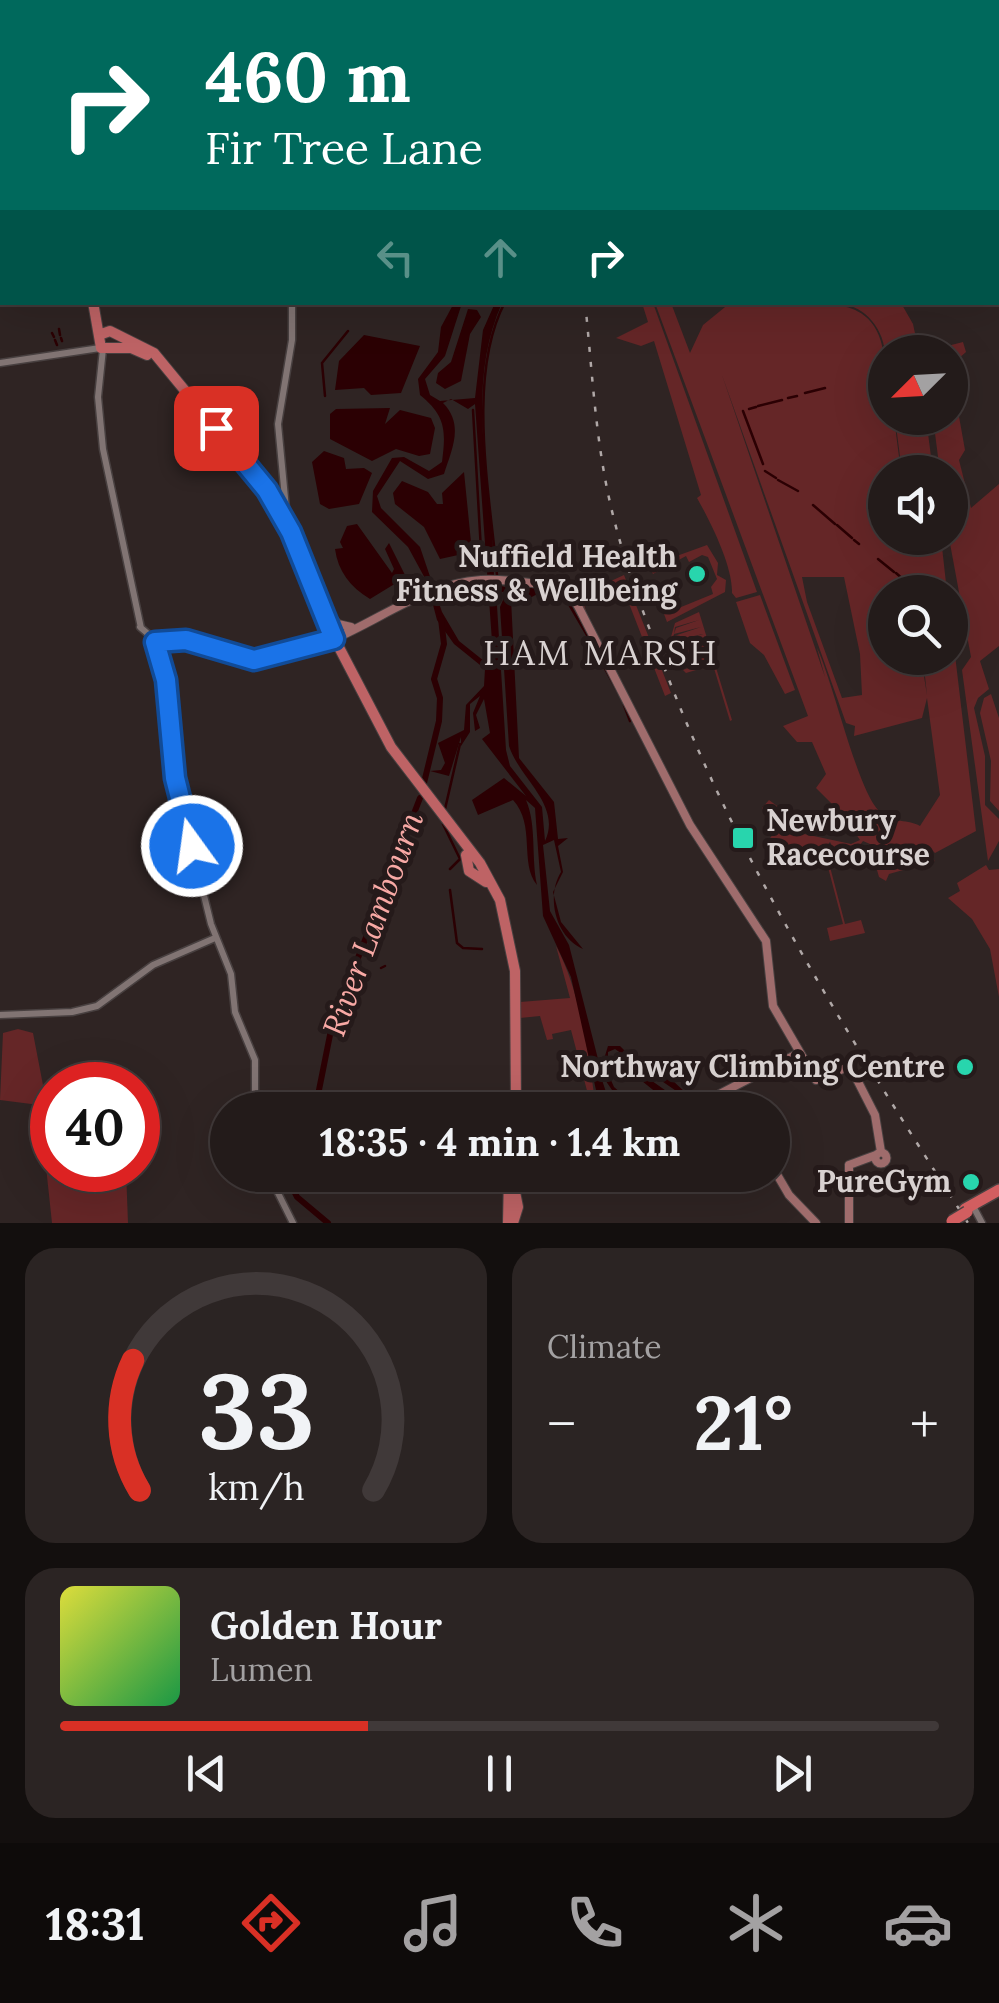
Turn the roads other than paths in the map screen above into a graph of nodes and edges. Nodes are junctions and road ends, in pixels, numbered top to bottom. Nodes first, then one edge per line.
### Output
1 (97, 305) edge
2 (292, 305) edge
3 (106, 341) junction
4 (0, 363) edge
5 (267, 490) junction
6 (282, 510) junction
7 (324, 609) junction
8 (353, 628) junction
9 (337, 637) junction
10 (155, 642) junction
11 (345, 654) junction
12 (216, 938) junction
13 (0, 1015) edge
14 (799, 1053) junction
15 (255, 1092) edge
16 (515, 1092) edge
17 (732, 1092) edge
18 (278, 1192) edge
19 (512, 1192) edge
20 (787, 1192) edge
21 (999, 1192) edge
22 (969, 1210) junction
23 (850, 1221) edge
24 (948, 1221) edge
25 (294, 1223) edge
26 (511, 1223) edge
27 (816, 1223) edge
28 (982, 1223) edge

1 - 3 main road
2 - 6 street
3 - 4 street
3 - 5 main road
3 - 10 street
5 - 6 main road
5 - 6 main road
6 - 7 main road
7 - 8 main road
7 - 9 main road
8 - 9 main road
8 - 11 main road
8 - 14 main road
9 - 10 street
9 - 11 main road
10 - 12 street
11 - 16 main road
12 - 13 street
12 - 15 street
14 - 17 main road
14 - 23 main road
18 - 25 street
19 - 26 main road
20 - 27 main road
21 - 22 highway
22 - 24 highway, bridge
22 - 28 street

